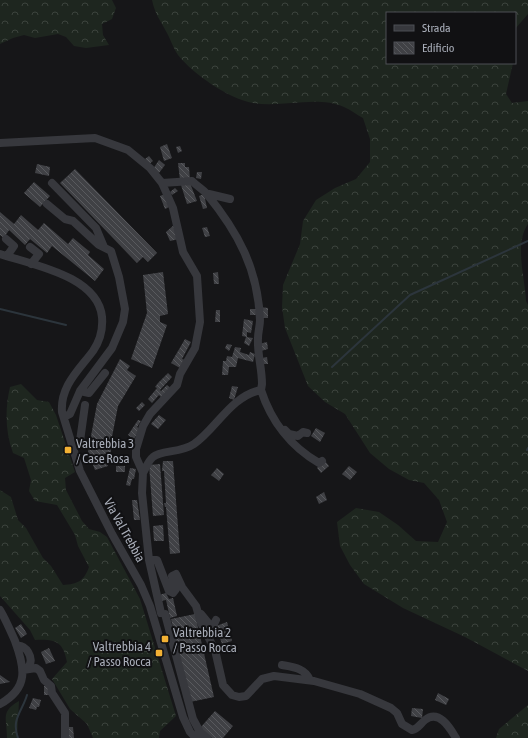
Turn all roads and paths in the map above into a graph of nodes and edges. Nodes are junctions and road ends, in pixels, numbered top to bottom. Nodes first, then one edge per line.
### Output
1 (0, 143) edge
2 (162, 183) junction
3 (52, 184) dead end
4 (207, 195) junction
5 (230, 199) dead end
6 (47, 204) dead end
7 (6, 240) dead end
8 (30, 247) dead end
9 (104, 247) junction
10 (3, 255) edge
11 (31, 264) junction
12 (105, 372) dead end
13 (260, 390) junction
14 (80, 391) junction
15 (86, 405) dead end
16 (64, 417) junction
17 (280, 428) junction
18 (307, 433) dead end
19 (72, 444) junction
20 (322, 461) dead end
21 (143, 473) junction
22 (149, 560) junction
23 (0, 610) edge
24 (199, 612) junction
25 (216, 620) dead end
26 (169, 652) junction
27 (282, 664) dead end
28 (23, 670) junction
29 (310, 680) junction
30 (0, 704) edge
31 (65, 738) edge
32 (196, 738) edge
33 (207, 738) edge
34 (456, 738) edge

1 - 2 street
2 - 4 street
2 - 21 street
3 - 9 street
4 - 5 street
4 - 13 street
6 - 9 street
7 - 10 street, Via Val Trebbia
8 - 11 street
9 - 14 street
10 - 11 street, Via Val Trebbia
11 - 16 street, Via Val Trebbia
12 - 14 street
13 - 17 street
13 - 21 street
14 - 16 street
15 - 19 street
16 - 19 street, Via Val Trebbia
17 - 18 street
17 - 20 street
19 - 26 street, Via Val Trebbia
21 - 22 street, Via Val Trebbia
22 - 24 street
22 - 26 street, Via Val Trebbia
23 - 28 street
24 - 25 street
24 - 29 street
26 - 32 street, Via Val Trebbia
26 - 33 street, Via Val Trebbia
27 - 29 street
28 - 30 street
28 - 31 street
29 - 34 street

